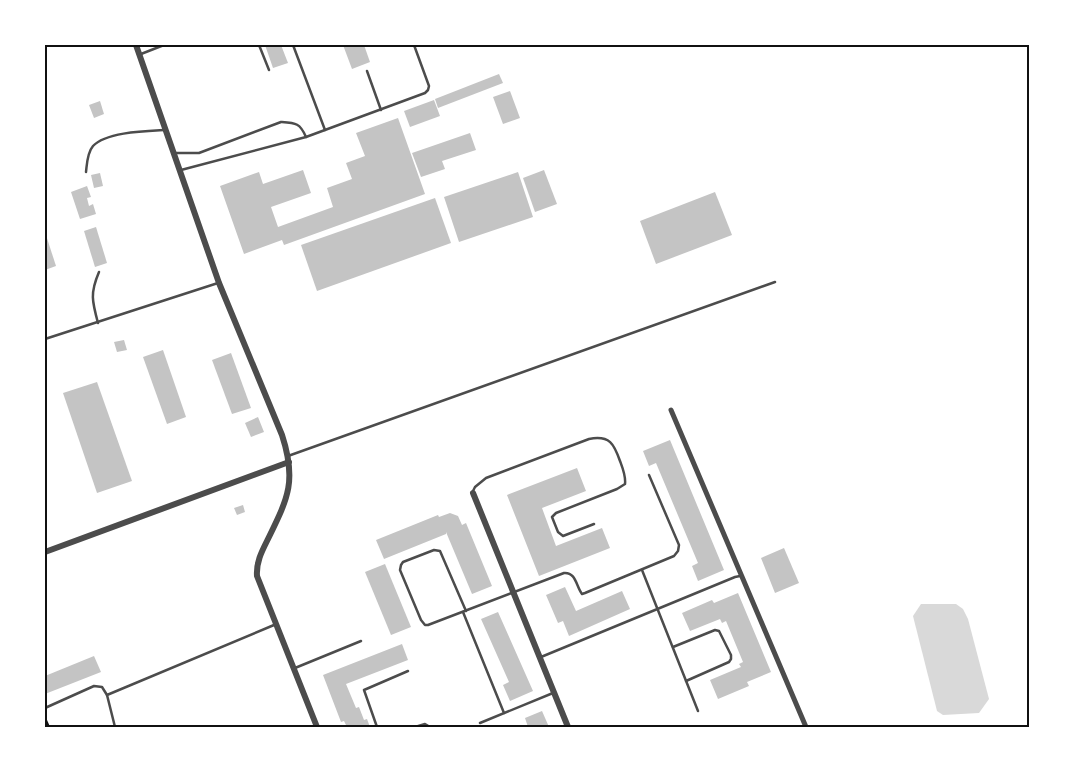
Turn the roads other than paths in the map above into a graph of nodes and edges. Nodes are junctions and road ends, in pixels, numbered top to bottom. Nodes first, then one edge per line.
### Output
1 (136, 45) edge
2 (164, 45) edge
3 (260, 45) edge
4 (293, 45) edge
5 (414, 45) edge
6 (139, 54) junction
7 (269, 70) dead end
8 (367, 71) dead end
9 (381, 110) junction
10 (166, 130) junction
11 (325, 130) junction
12 (306, 137) junction
13 (174, 153) junction
14 (180, 170) junction
15 (86, 172) dead end
16 (99, 272) dead end
17 (775, 282) dead end
18 (219, 283) junction
19 (98, 323) junction
20 (45, 339) edge
21 (671, 410) dead end
22 (289, 459) junction
23 (649, 475) dead end
24 (473, 493) joint
25 (594, 524) dead end
26 (45, 552) edge
27 (642, 570) junction
28 (740, 576) junction
29 (514, 593) junction
30 (658, 608) junction
31 (464, 611) junction
32 (276, 624) junction
33 (361, 641) dead end
34 (673, 647) junction
35 (540, 657) junction
36 (294, 669) junction
37 (408, 671) dead end
38 (686, 681) junction
39 (554, 693) junction
40 (106, 696) junction
41 (45, 708) edge
42 (698, 711) dead end
43 (504, 713) junction
44 (480, 724) dead end
45 (114, 727) edge
46 (317, 727) edge
47 (378, 727) edge
48 (415, 727) edge
49 (430, 727) edge
50 (568, 727) edge
51 (806, 727) edge

1 - 6 street
2 - 6 lane
3 - 7 lane
4 - 11 lane
5 - 9 lane
6 - 10 street
8 - 9 lane
9 - 11 lane
10 - 13 street
10 - 15 lane
11 - 12 lane
12 - 13 lane
12 - 14 lane
13 - 14 street
14 - 18 street
16 - 19 lane
17 - 22 lane
18 - 19 lane
18 - 22 street
19 - 20 lane
21 - 28 street
22 - 26 street
22 - 32 street
23 - 27 lane
24 - 25 lane
24 - 29 street
27 - 29 lane
27 - 30 lane
28 - 30 lane
28 - 51 street
29 - 31 lane
29 - 35 street
30 - 34 lane
30 - 35 lane
31 - 31 lane
31 - 43 lane
32 - 36 street
32 - 40 lane
33 - 36 lane
34 - 38 lane
34 - 38 lane
35 - 39 street
36 - 46 street
37 - 47 lane
38 - 42 lane
39 - 43 lane
39 - 50 street
40 - 41 lane
40 - 45 lane
43 - 44 lane
48 - 49 lane

